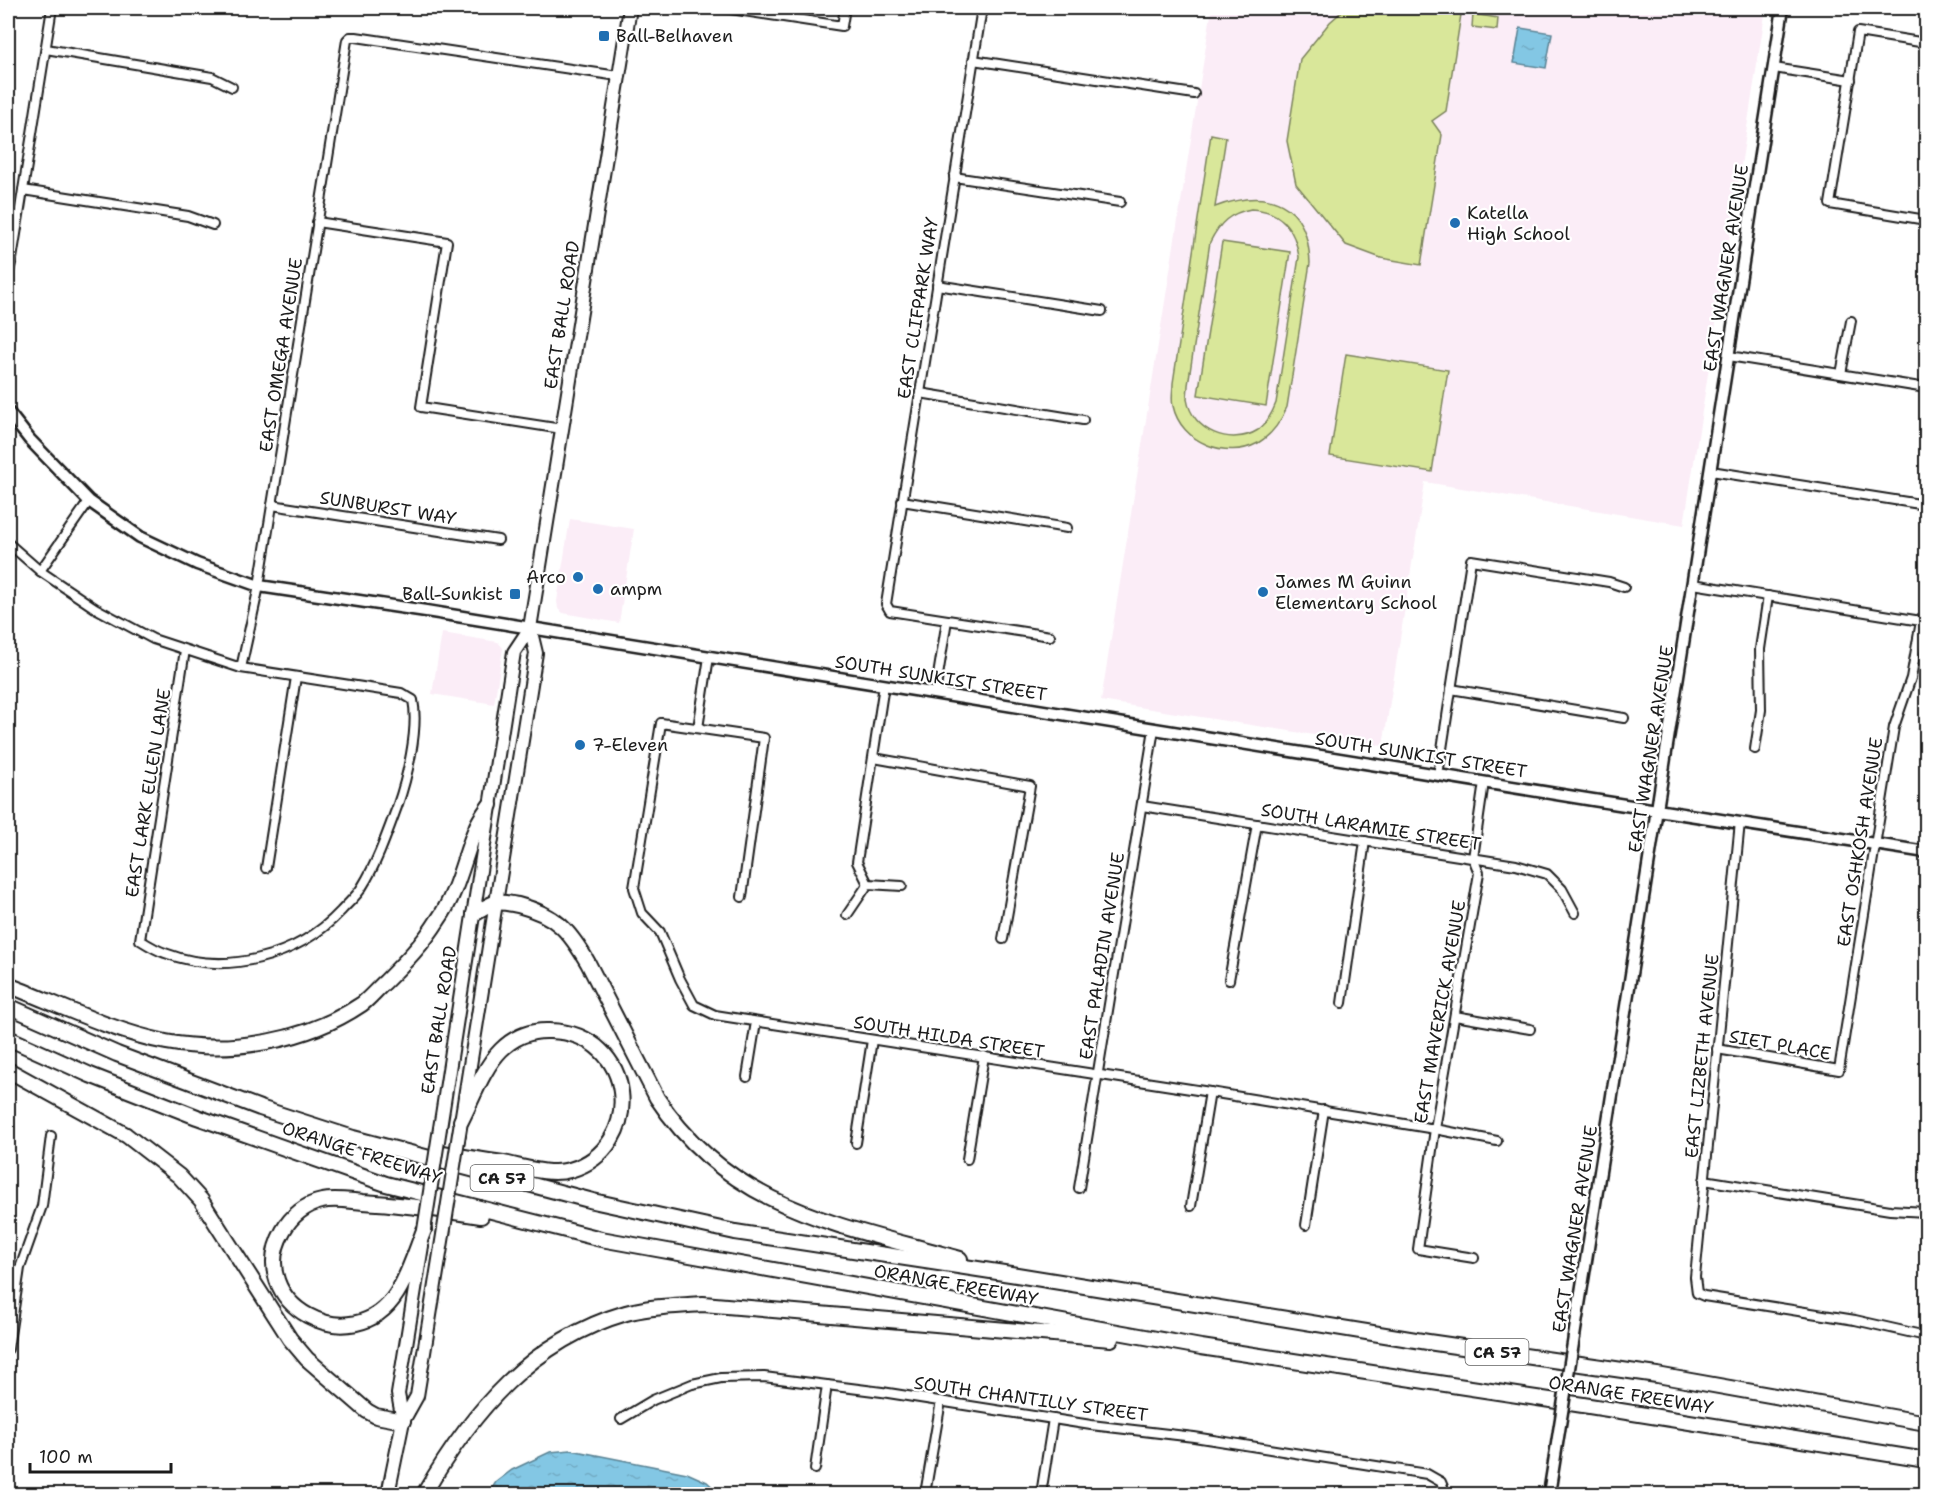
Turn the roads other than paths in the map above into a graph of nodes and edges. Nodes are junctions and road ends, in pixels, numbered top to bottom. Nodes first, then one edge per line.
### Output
1 (52, 8) edge
2 (630, 8) edge
3 (724, 8) edge
4 (845, 8) edge
5 (981, 8) edge
6 (1783, 8) edge
7 (1926, 44) edge
8 (46, 49) junction
9 (973, 60) junction
10 (1774, 68) junction
11 (618, 76) junction
12 (1851, 80) junction
13 (232, 87) dead end
14 (1194, 94) dead end
15 (954, 177) junction
16 (23, 190) junction
17 (1120, 202) dead end
18 (1926, 220) edge
19 (317, 222) junction
20 (213, 225) dead end
21 (8, 276) edge
22 (937, 285) junction
23 (1102, 310) dead end
24 (1851, 321) dead end
25 (1729, 356) junction
26 (1841, 374) junction
27 (1926, 388) edge
28 (920, 393) junction
29 (8, 412) edge
30 (1083, 420) dead end
31 (562, 429) junction
32 (1711, 471) junction
33 (89, 501) junction
34 (902, 501) junction
35 (272, 505) junction
36 (1926, 505) edge
37 (1068, 528) dead end
38 (498, 540) dead end
39 (8, 543) edge
40 (40, 571) junction
41 (1693, 584) junction
42 (259, 586) junction
43 (1624, 587) dead end
44 (1768, 596) junction
45 (947, 620) junction
46 (530, 628) junction
47 (1050, 636) dead end
48 (185, 650) junction
49 (709, 657) junction
50 (241, 668) junction
51 (296, 677) junction
52 (884, 686) junction
53 (1451, 690) junction
54 (935, 694) junction
55 (1624, 718) dead end
56 (698, 728) junction
57 (1155, 729) junction
58 (1755, 750) dead end
59 (874, 758) junction
60 (1438, 775) junction
61 (1484, 782) junction
62 (490, 805) junction
63 (1142, 806) junction
64 (1658, 810) junction
65 (1740, 822) junction
66 (1257, 824) junction
67 (1365, 841) junction
68 (1875, 844) junction
69 (1926, 852) edge
70 (1473, 858) junction
71 (266, 868) dead end
72 (868, 884) junction
73 (902, 886) dead end
74 (742, 897) dead end
75 (496, 903) junction
76 (1575, 913) dead end
77 (474, 914) junction
78 (847, 915) dead end
79 (1003, 939) dead end
80 (1229, 980) dead end
81 (8, 985) edge
82 (1342, 1003) dead end
83 (8, 1006) edge
84 (1455, 1017) junction
85 (756, 1022) junction
86 (1530, 1029) dead end
87 (8, 1038) edge
88 (872, 1040) junction
89 (1717, 1049) junction
90 (984, 1056) junction
91 (8, 1070) edge
92 (1839, 1070) joint
93 (1097, 1075) junction
94 (747, 1077) dead end
95 (1210, 1092) junction
96 (1324, 1110) junction
97 (460, 1127) junction
98 (1435, 1129) junction
99 (51, 1136) dead end
100 (353, 1138) junction
101 (1497, 1141) dead end
102 (856, 1143) dead end
103 (968, 1160) dead end
104 (1704, 1180) junction
105 (1078, 1188) dead end
106 (1191, 1206) dead end
107 (1926, 1212) edge
108 (1306, 1225) dead end
109 (424, 1230) junction
110 (601, 1239) junction
111 (1474, 1258) dead end
112 (1017, 1275) junction
113 (1926, 1336) edge
114 (1201, 1347) junction
115 (8, 1349) edge
116 (827, 1385) junction
117 (940, 1401) junction
118 (621, 1419) dead end
119 (1053, 1419) junction
120 (403, 1421) junction
121 (1926, 1423) edge
122 (1926, 1460) edge
123 (815, 1469) dead end
124 (388, 1494) edge
125 (424, 1494) edge
126 (925, 1494) edge
127 (1041, 1494) edge
128 (1446, 1494) edge
129 (1549, 1494) edge

1 - 8 street
2 - 11 main road, EAST BALL ROAD
3 - 4 street
5 - 9 street, EAST CLIFPARK WAY
6 - 10 street, EAST WAGNER AVENUE
7 - 12 street
8 - 13 street
8 - 16 street
9 - 14 street
9 - 15 street, EAST CLIFPARK WAY
10 - 12 street
10 - 25 street, EAST WAGNER AVENUE
11 - 19 street, EAST OMEGA AVENUE
11 - 31 main road, EAST BALL ROAD
12 - 18 street
15 - 17 street
15 - 22 street, EAST CLIFPARK WAY
16 - 20 street
16 - 21 street
19 - 31 street
19 - 35 street, EAST OMEGA AVENUE
22 - 23 street
22 - 28 street, EAST CLIFPARK WAY
24 - 26 street
25 - 26 street
25 - 32 street, EAST WAGNER AVENUE
26 - 27 street
28 - 30 street
28 - 34 street, EAST CLIFPARK WAY
29 - 33 street, SOUTH SUNKIST STREET
31 - 46 main road, EAST BALL ROAD
32 - 36 street
32 - 41 street, EAST WAGNER AVENUE
33 - 40 street
33 - 42 street, SOUTH SUNKIST STREET
34 - 37 street
34 - 45 street, EAST CLIFPARK WAY
35 - 38 street, SUNBURST WAY
35 - 42 street, EAST OMEGA AVENUE
39 - 40 street
40 - 48 street
41 - 44 street
41 - 64 street, EAST WAGNER AVENUE
42 - 46 street, SOUTH SUNKIST STREET
42 - 50 street, EAST OMEGA AVENUE
43 - 53 street
44 - 58 street
44 - 68 street, EAST OSHKOSH AVENUE
45 - 47 street
45 - 54 street
46 - 49 street, SOUTH SUNKIST STREET
46 - 62 main road, EAST BALL ROAD
46 - 75 main road, EAST BALL ROAD
48 - 50 street
48 - 51 street, EAST LARK ELLEN LANE
49 - 52 street, SOUTH SUNKIST STREET
49 - 56 street
50 - 51 street
51 - 71 street
52 - 54 street, SOUTH SUNKIST STREET
52 - 59 street
53 - 55 street
53 - 60 street
54 - 57 street, SOUTH SUNKIST STREET
56 - 74 street
56 - 85 street, SOUTH HILDA STREET
57 - 60 street, SOUTH SUNKIST STREET
57 - 63 street, EAST PALADIN AVENUE
59 - 72 street
59 - 79 street
60 - 61 street, SOUTH SUNKIST STREET
61 - 64 street, SOUTH SUNKIST STREET
61 - 70 street, EAST MAVERICK AVENUE
62 - 77 main road, EAST BALL ROAD
62 - 81 highway
63 - 66 street, SOUTH LARAMIE STREET
63 - 93 street, EAST PALADIN AVENUE
64 - 65 street, SOUTH SUNKIST STREET
64 - 129 street, EAST WAGNER AVENUE, bridge
65 - 68 street, SOUTH SUNKIST STREET
65 - 89 street, EAST LIZBETH AVENUE
66 - 67 street, SOUTH LARAMIE STREET
66 - 80 street
67 - 70 street, SOUTH LARAMIE STREET
67 - 82 street
68 - 69 street, SOUTH SUNKIST STREET
68 - 92 street, EAST OSHKOSH AVENUE
70 - 76 street, SOUTH LARAMIE STREET
70 - 84 street, EAST MAVERICK AVENUE
72 - 73 street
72 - 78 street
75 - 77 highway
75 - 97 main road, EAST BALL ROAD
75 - 112 highway
77 - 109 main road, EAST BALL ROAD, bridge
83 - 100 highway, ORANGE FREEWAY / CA 57
84 - 86 street
84 - 98 street, EAST MAVERICK AVENUE
85 - 88 street, SOUTH HILDA STREET
85 - 94 street
87 - 110 highway, ORANGE FREEWAY / CA 57
88 - 90 street, SOUTH HILDA STREET
88 - 102 street
89 - 92 street, SIET PLACE
89 - 104 street, EAST LIZBETH AVENUE
90 - 93 street, SOUTH HILDA STREET
90 - 103 street
91 - 120 highway
93 - 95 street, SOUTH HILDA STREET
93 - 105 street, EAST PALADIN AVENUE
95 - 96 street, SOUTH HILDA STREET
95 - 106 street
96 - 98 street, SOUTH HILDA STREET
96 - 108 street
97 - 100 highway
97 - 120 main road, EAST BALL ROAD, bridge
98 - 101 street, SOUTH HILDA STREET
98 - 111 street, EAST MAVERICK AVENUE
99 - 115 street
100 - 112 highway, ORANGE FREEWAY / CA 57
104 - 107 street
104 - 113 street, EAST LIZBETH AVENUE
109 - 110 highway
109 - 120 main road, EAST BALL ROAD
110 - 114 highway, ORANGE FREEWAY / CA 57
112 - 121 highway, ORANGE FREEWAY / CA 57
114 - 122 highway, ORANGE FREEWAY / CA 57
114 - 125 highway
116 - 117 street, SOUTH CHANTILLY STREET
116 - 118 street, SOUTH CHANTILLY STREET
116 - 123 street
117 - 119 street, SOUTH CHANTILLY STREET
117 - 126 street
119 - 127 street
119 - 128 street, SOUTH CHANTILLY STREET
120 - 124 main road, EAST BALL ROAD

